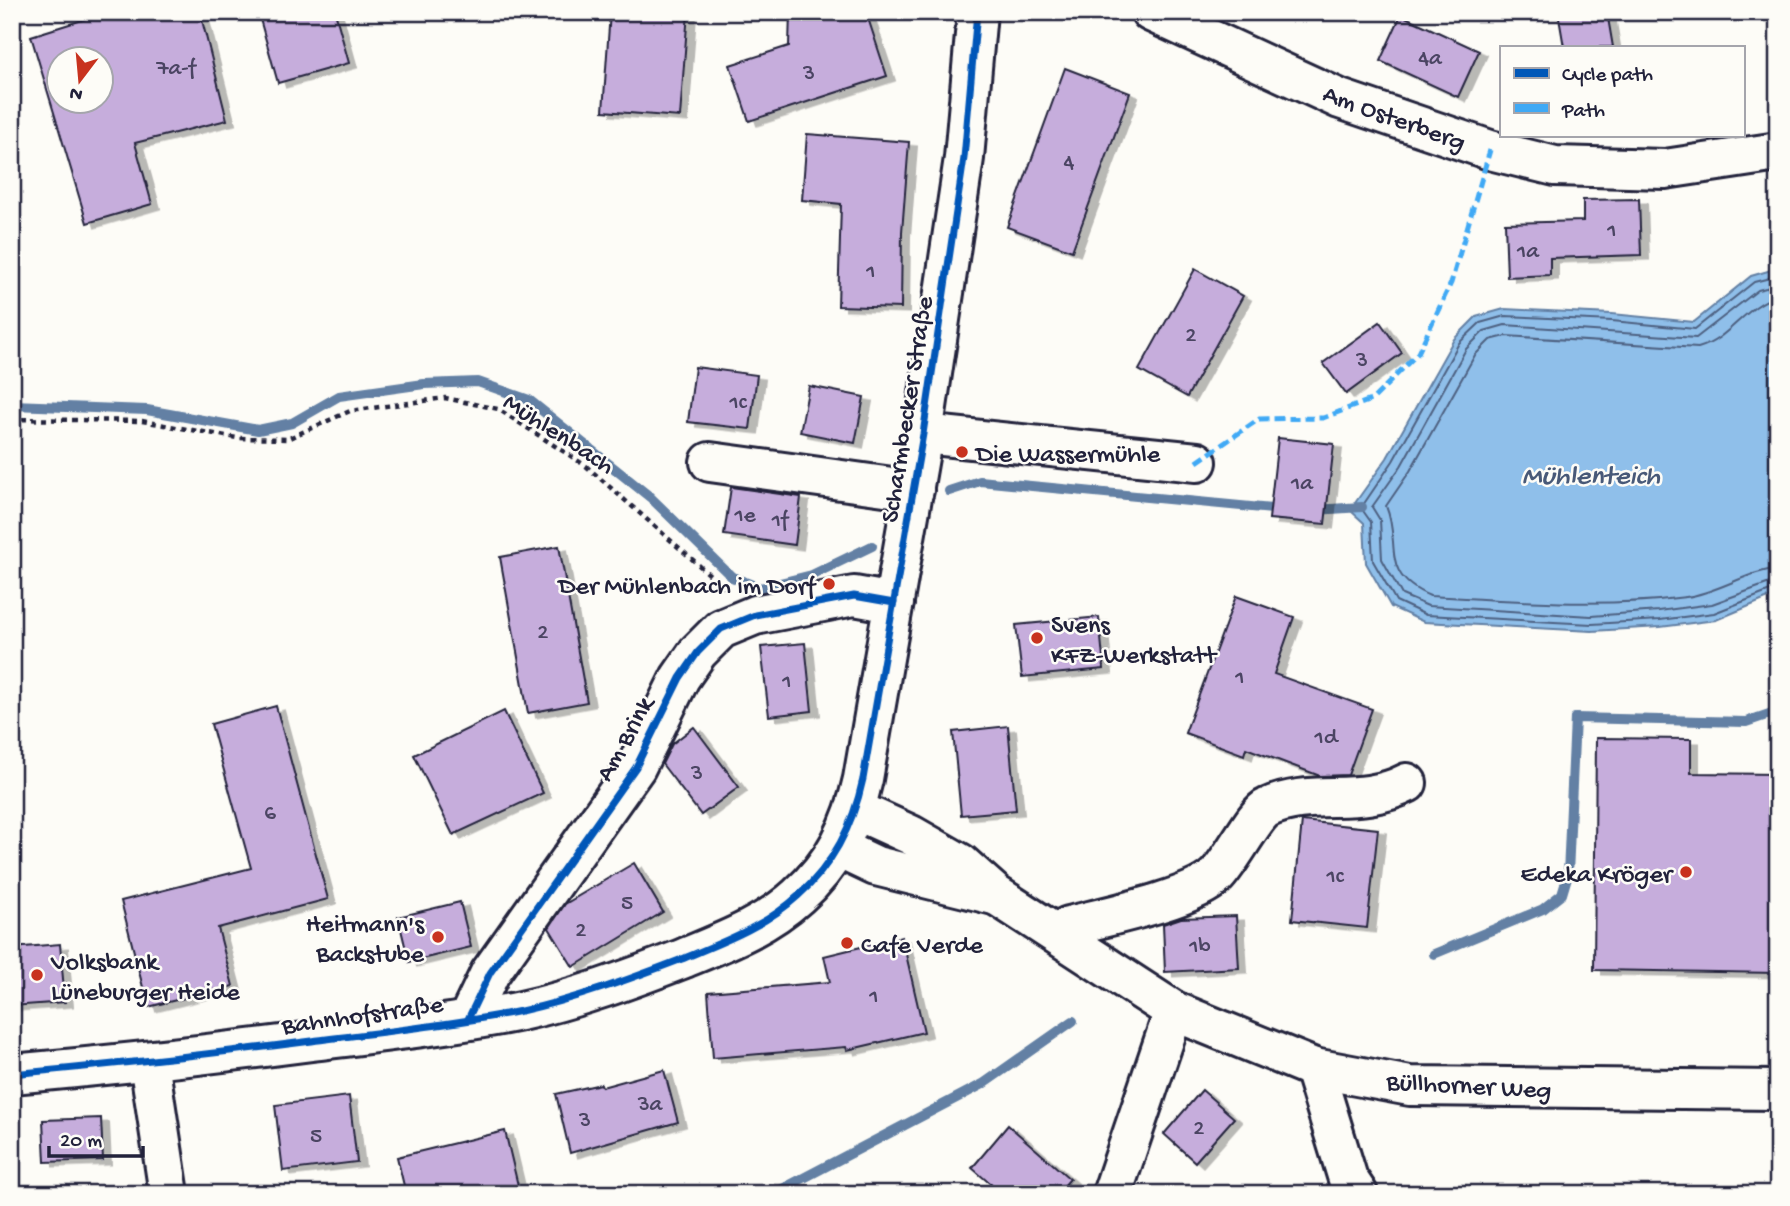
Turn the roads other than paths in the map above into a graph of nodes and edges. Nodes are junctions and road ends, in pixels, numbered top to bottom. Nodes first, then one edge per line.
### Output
1 (977, 12) edge
2 (1153, 13) edge
3 (1778, 152) edge
4 (923, 434) junction
5 (710, 462) dead end
6 (1197, 462) dead end
7 (914, 489) junction
8 (894, 603) junction
9 (1407, 783) dead end
10 (856, 810) junction
11 (838, 848) junction
12 (996, 895) junction
13 (1055, 933) junction
14 (1174, 1011) junction
15 (468, 1019) junction
16 (149, 1062) junction
17 (1314, 1068) junction
18 (12, 1074) edge
19 (1778, 1090) edge
20 (169, 1194) edge
21 (1112, 1194) edge
22 (1358, 1194) edge

1 - 4 street, Scharmbecker Straße
2 - 3 street, Am Osterberg
4 - 6 street
4 - 7 street, Scharmbecker Straße
5 - 7 street
7 - 8 street, Scharmbecker Straße
8 - 10 street, Scharmbecker Straße
8 - 15 street, Am Brink
9 - 13 street
10 - 11 street, Bahnhofstraße
10 - 12 street, Büllhorner Weg
11 - 12 street, Büllhorner Weg
11 - 15 street, Bahnhofstraße
12 - 13 street, Büllhorner Weg
13 - 14 street, Büllhorner Weg
14 - 17 street, Büllhorner Weg
14 - 21 street
15 - 16 street, Bahnhofstraße
16 - 18 street, Bahnhofstraße
16 - 20 street
17 - 19 street, Büllhorner Weg
17 - 22 street

